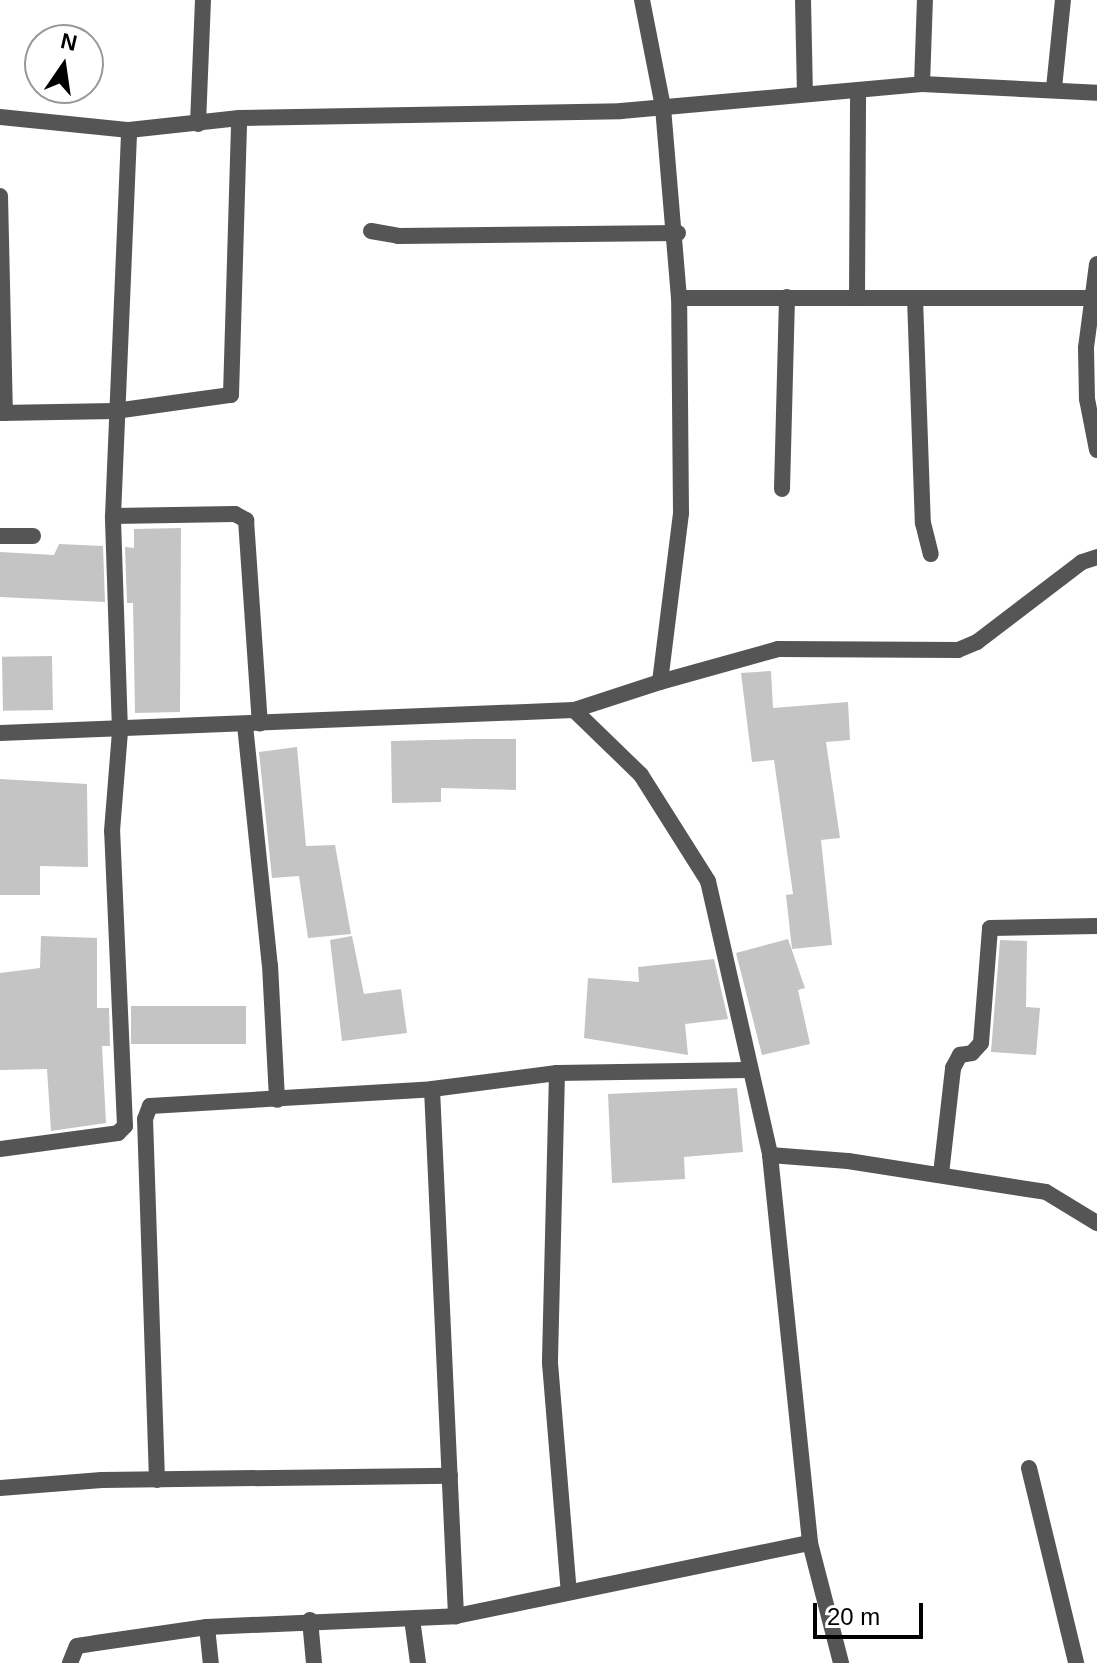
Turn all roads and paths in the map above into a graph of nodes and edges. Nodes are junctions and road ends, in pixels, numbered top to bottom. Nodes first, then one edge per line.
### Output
1 (203, 0) edge
2 (642, 0) edge
3 (803, 0) edge
4 (925, 0) edge
5 (1063, 0) edge
6 (922, 84) junction
7 (1054, 88) junction
8 (858, 90) junction
9 (1097, 93) edge
10 (805, 94) junction
11 (663, 107) junction
12 (0, 117) edge
13 (239, 118) junction
14 (198, 124) junction
15 (129, 130) junction
16 (0, 196) edge
17 (371, 231) dead end
18 (678, 233) junction
19 (1097, 264) edge
20 (787, 297) junction
21 (679, 298) junction
22 (857, 298) junction
23 (915, 298) junction
24 (1094, 298) junction
25 (115, 411) junction
26 (3, 413) edge
27 (1097, 450) edge
28 (782, 489) dead end
29 (113, 516) junction
30 (0, 536) edge
31 (33, 536) dead end
32 (931, 554) dead end
33 (1097, 557) edge
34 (660, 682) junction
35 (574, 710) junction
36 (252, 724) junction
37 (120, 731) junction
38 (0, 733) edge
39 (1097, 926) edge
40 (747, 1070) junction
41 (557, 1073) junction
42 (432, 1089) junction
43 (277, 1100) junction
44 (0, 1149) edge
45 (770, 1155) junction
46 (941, 1174) junction
47 (1097, 1223) edge
48 (1029, 1468) dead end
49 (450, 1476) junction
50 (157, 1480) junction
51 (0, 1488) edge
52 (810, 1543) junction
53 (569, 1592) junction
54 (456, 1616) junction
55 (412, 1619) junction
56 (310, 1620) junction
57 (207, 1627) junction
58 (70, 1663) edge
59 (211, 1663) edge
60 (314, 1663) edge
61 (418, 1663) edge
62 (841, 1663) edge
63 (1076, 1663) edge

1 - 14 street
2 - 11 street
3 - 10 street
4 - 6 street
5 - 7 street
6 - 7 street
6 - 8 street
7 - 9 street
8 - 10 street
8 - 22 street
10 - 11 street
11 - 13 street
11 - 18 street
12 - 15 street
13 - 14 street
13 - 25 street
14 - 15 street
15 - 25 street
16 - 26 street
17 - 18 street
18 - 21 street
19 - 24 street
20 - 21 street
20 - 22 street
20 - 28 street
21 - 34 street
22 - 23 street
23 - 24 street
23 - 32 street
24 - 27 street
25 - 26 street
25 - 29 street
29 - 36 street
29 - 37 street
30 - 31 street
33 - 34 street
34 - 35 street
35 - 36 street
35 - 40 street
36 - 37 street
36 - 43 street
37 - 38 street
37 - 44 street
39 - 46 street
40 - 41 street
40 - 45 street
41 - 42 street
41 - 53 street
42 - 43 street
42 - 49 street
43 - 50 street
45 - 46 street
45 - 52 street
46 - 47 street
48 - 63 street
49 - 50 street
49 - 54 street
50 - 51 street
52 - 53 street
52 - 62 street
53 - 54 street
54 - 55 street
55 - 56 street
55 - 61 street
56 - 57 street
56 - 60 street
57 - 58 street
57 - 59 street

